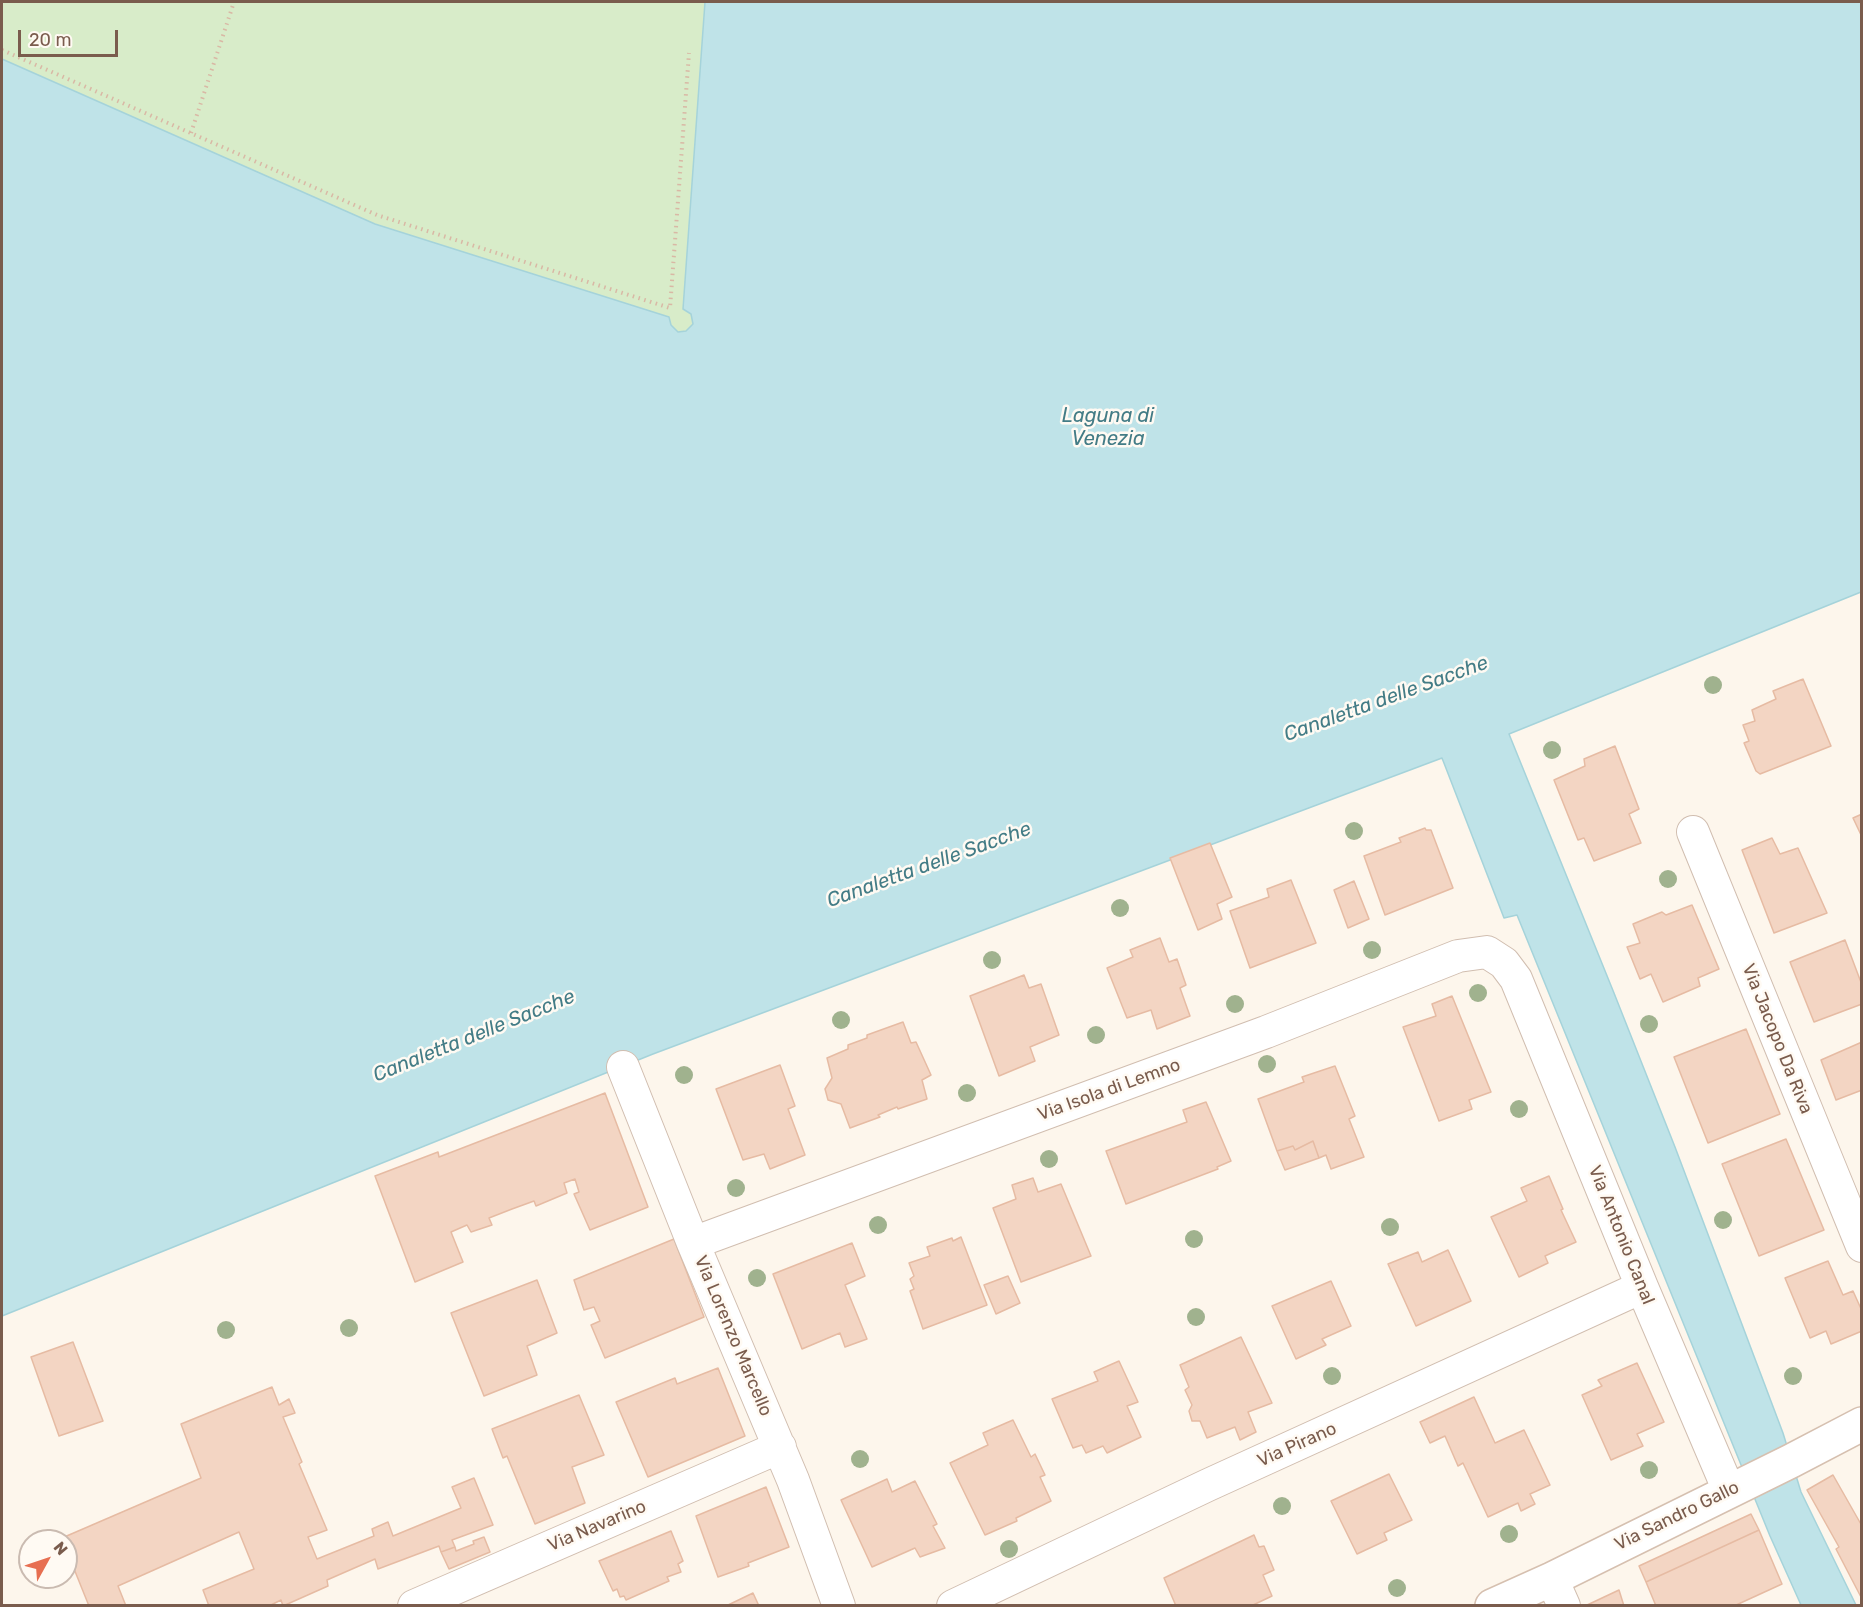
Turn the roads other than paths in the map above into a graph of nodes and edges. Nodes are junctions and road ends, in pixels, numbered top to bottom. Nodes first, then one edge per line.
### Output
1 (1693, 832) dead end
2 (1516, 979) joint
3 (623, 1067) dead end
4 (693, 1243) junction
5 (1862, 1246) edge
6 (1642, 1287) junction
7 (1862, 1424) edge
8 (780, 1447) junction
9 (1739, 1486) junction
10 (1558, 1592) edge
11 (414, 1605) edge
12 (839, 1605) edge
13 (952, 1605) edge
14 (1492, 1605) edge

1 - 5 street, Via Jacopo Da Riva
2 - 4 street, Via Isola di Lemno
2 - 6 street, Via Antonio Canal
3 - 4 street, Via Lorenzo Marcello
4 - 8 street, Via Lorenzo Marcello
6 - 9 street, Via Antonio Canal
6 - 13 street, Via Pirano
7 - 9 street, Via Sandro Gallo
8 - 11 street, Via Navarino
8 - 12 street, Via Lorenzo Marcello
9 - 10 street, Via Sandro Gallo
10 - 14 street, Via Sandro Gallo

